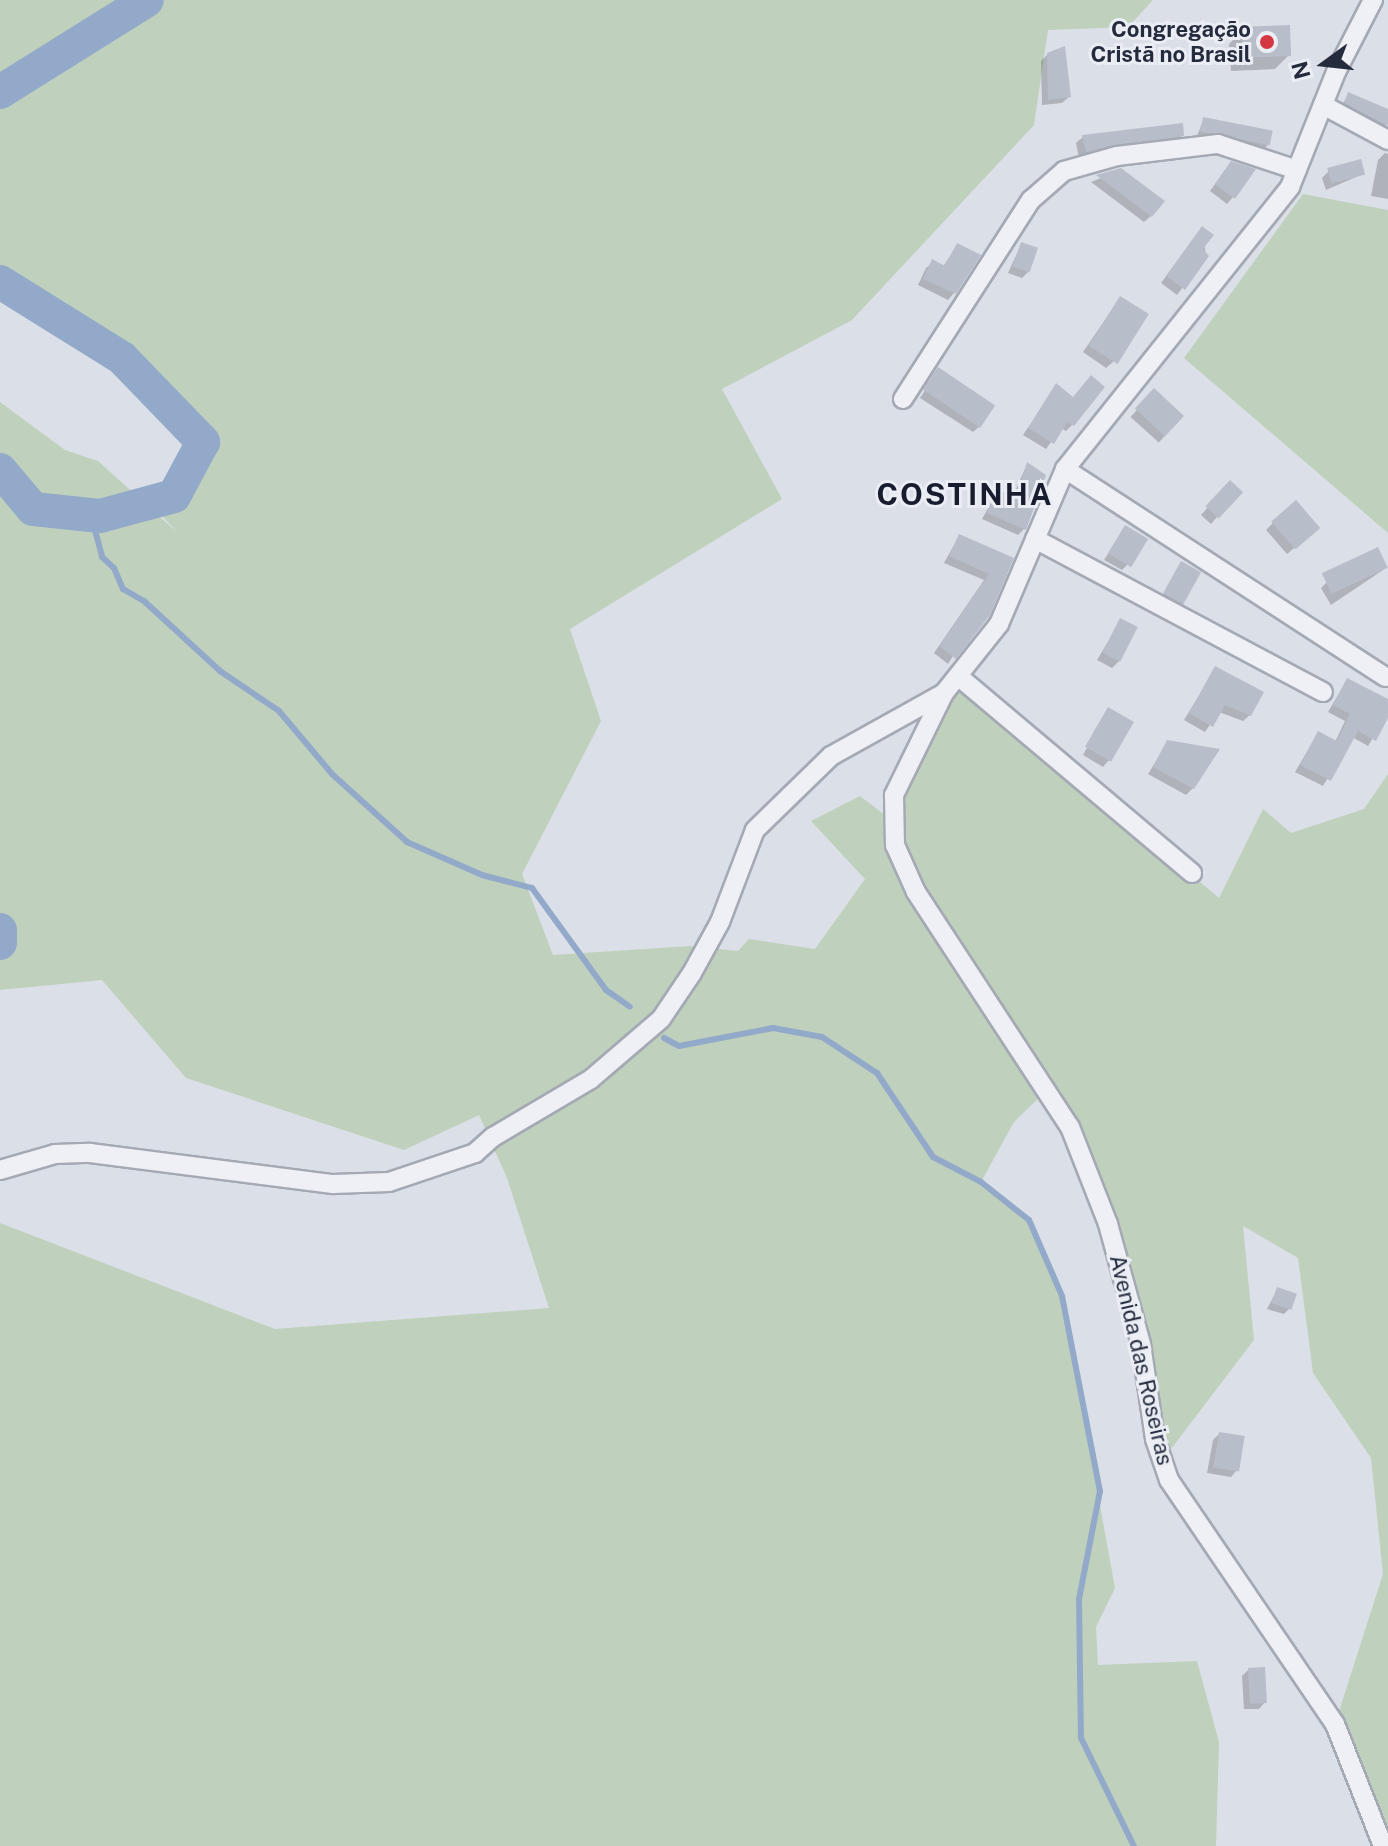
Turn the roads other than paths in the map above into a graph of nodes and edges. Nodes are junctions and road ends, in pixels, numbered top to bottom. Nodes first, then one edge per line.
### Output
1 (1373, 0) edge
2 (1323, 105) junction
3 (1388, 140) edge
4 (1297, 170) junction
5 (903, 399) dead end
6 (1065, 469) junction
7 (1035, 539) junction
8 (958, 676) junction
9 (1385, 677) dead end
10 (1323, 692) dead end
11 (944, 693) junction
12 (1192, 873) dead end
13 (0, 1170) edge
14 (1383, 1846) edge

1 - 2 street
2 - 3 street
2 - 4 street
4 - 5 street
4 - 6 street
6 - 7 street
6 - 9 street
7 - 8 street
7 - 10 street
8 - 11 street
8 - 12 street
11 - 13 street
11 - 14 street, Avenida das Roseiras

